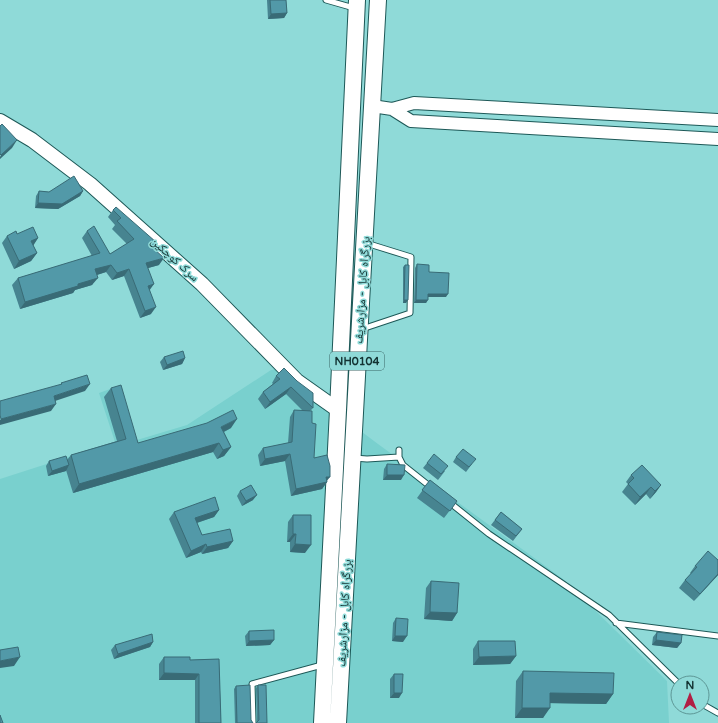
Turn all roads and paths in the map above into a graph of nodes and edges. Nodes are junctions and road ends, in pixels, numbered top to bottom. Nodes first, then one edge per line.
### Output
1 (326, 0) edge
2 (378, 0) edge
3 (357, 5) edge
4 (372, 106) junction
5 (392, 109) junction
6 (718, 120) edge
7 (0, 122) edge
8 (718, 139) edge
9 (365, 243) junction
10 (359, 330) junction
11 (338, 410) junction
12 (399, 450) dead end
13 (399, 457) junction
14 (352, 458) junction
15 (437, 492) edge
16 (443, 496) edge
17 (616, 623) junction
18 (718, 636) edge
19 (325, 665) junction
20 (670, 675) edge
21 (253, 723) edge
22 (322, 723) edge
23 (338, 723) edge

1 - 3 lane
2 - 4 highway, بزرگراه کابل - مزارشریف / NH0104
3 - 11 highway, بزرگراه کابل - مزارشریف / NH0104
4 - 5 street
4 - 9 highway, بزرگراه کابل - مزارشریف / NH0104
5 - 6 street
5 - 8 street
7 - 11 main road, سرک کوچکین
9 - 10 highway, بزرگراه کابل - مزارشریف / NH0104
9 - 10 lane
10 - 14 highway, بزرگراه کابل - مزارشریف / NH0104
11 - 19 highway, بزرگراه کابل - مزارشریف / NH0104
12 - 13 lane
13 - 14 lane
13 - 15 lane
14 - 23 highway, بزرگراه کابل - مزارشریف / NH0104
16 - 17 lane
17 - 18 lane
17 - 20 lane
19 - 21 lane
19 - 22 highway, بزرگراه کابل - مزارشریف / NH0104

